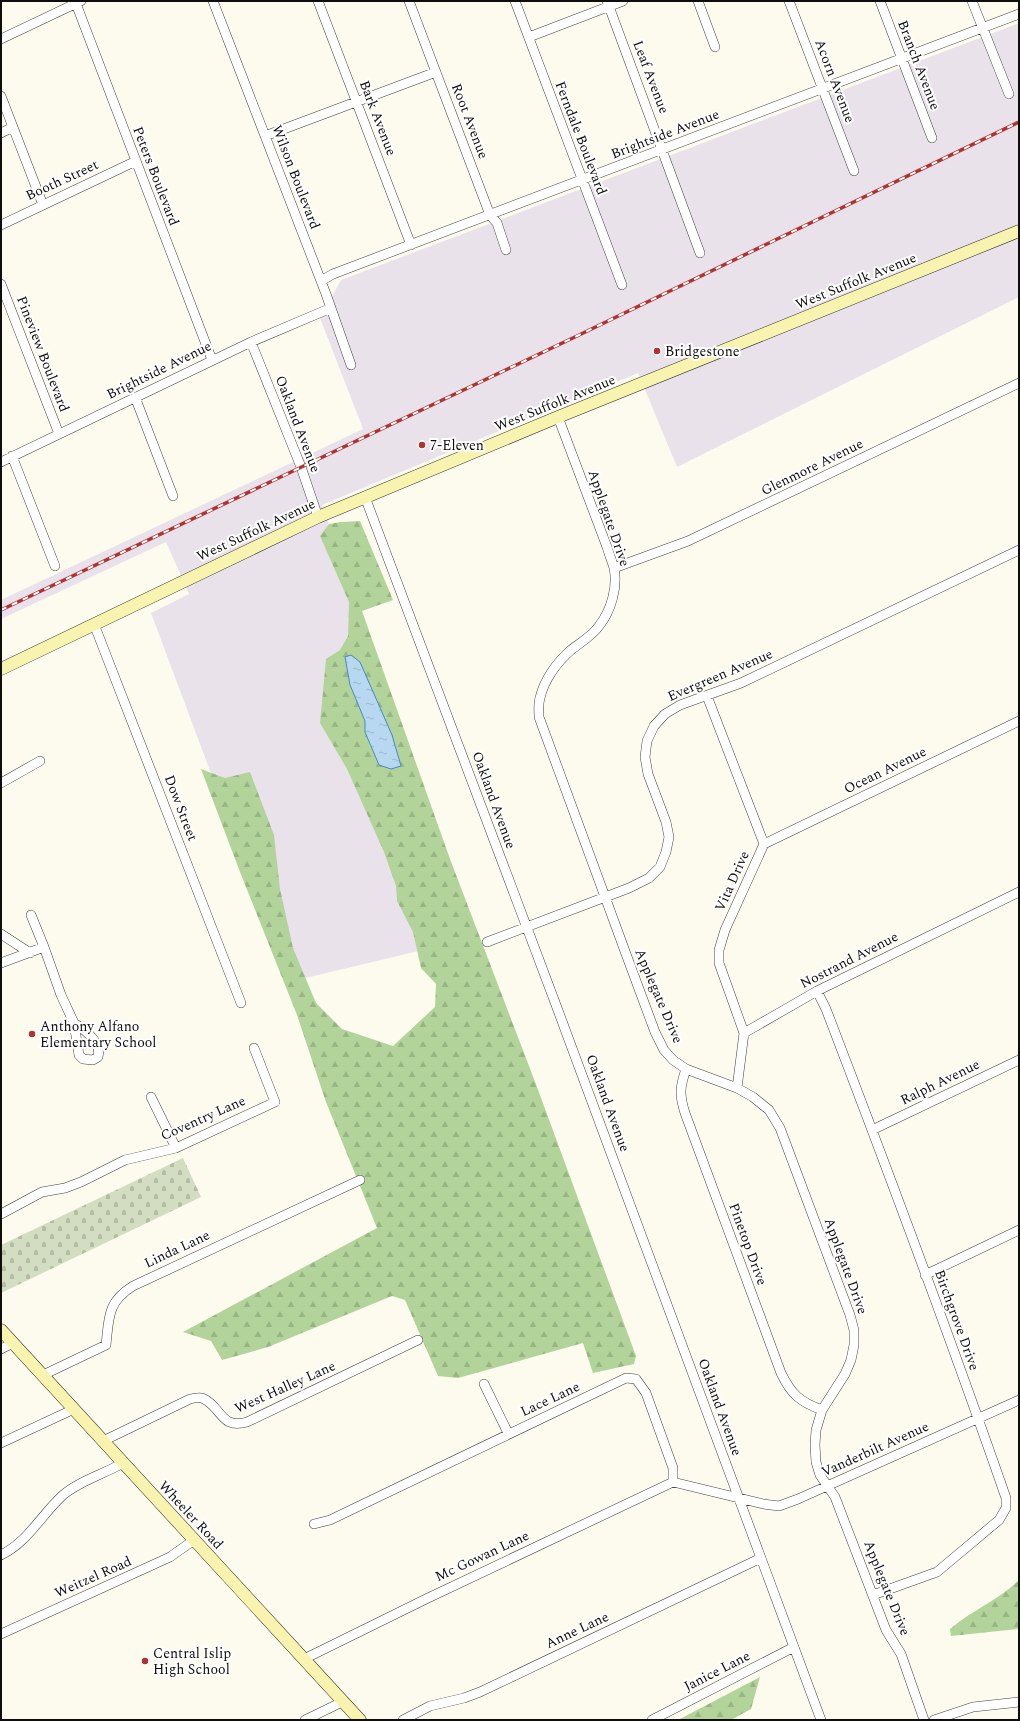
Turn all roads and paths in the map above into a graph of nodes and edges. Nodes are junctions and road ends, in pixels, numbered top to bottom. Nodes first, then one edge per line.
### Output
1 (213, 1) edge
2 (318, 1) edge
3 (409, 1) edge
4 (515, 1) edge
5 (623, 1) edge
6 (698, 1) edge
7 (789, 1) edge
8 (880, 1) edge
9 (972, 1) edge
10 (77, 2) edge
11 (608, 4) edge
12 (1019, 14) edge
13 (982, 28) junction
14 (529, 37) junction
15 (1, 39) edge
16 (715, 46) dead end
17 (902, 59) junction
18 (436, 72) junction
19 (823, 88) junction
20 (1009, 94) dead end
21 (1, 96) edge
22 (356, 102) junction
23 (13, 127) junction
24 (1, 133) edge
25 (265, 136) junction
26 (932, 138) dead end
27 (663, 149) junction
28 (136, 161) junction
29 (854, 171) dead end
30 (582, 180) junction
31 (43, 206) junction
32 (490, 215) junction
33 (1, 225) edge
34 (1019, 231) edge
35 (411, 245) junction
36 (506, 250) dead end
37 (700, 253) dead end
38 (321, 281) junction
39 (1, 284) edge
40 (622, 285) dead end
41 (331, 308) junction
42 (251, 342) junction
43 (212, 360) junction
44 (351, 365) dead end
45 (1019, 383) edge
46 (135, 397) junction
47 (558, 417) junction
48 (59, 434) junction
49 (12, 456) junction
50 (1, 462) edge
51 (173, 496) dead end
52 (365, 497) junction
53 (318, 517) junction
54 (1019, 550) edge
55 (55, 566) dead end
56 (614, 568) junction
57 (94, 624) junction
58 (1, 669) edge
59 (707, 696) junction
60 (1019, 721) edge
61 (40, 762) dead end
62 (1, 783) edge
63 (764, 844) junction
64 (1019, 892) edge
65 (606, 898) junction
66 (31, 915) dead end
67 (526, 928) junction
68 (1, 934) edge
69 (488, 942) dead end
70 (44, 947) junction
71 (30, 953) junction
72 (1, 962) edge
73 (817, 991) junction
74 (241, 1004) dead end
75 (74, 1023) dead end
76 (744, 1033) junction
77 (254, 1048) dead end
78 (1019, 1060) edge
79 (686, 1069) junction
80 (737, 1088) junction
81 (151, 1097) dead end
82 (872, 1130) junction
83 (176, 1148) junction
84 (360, 1180) dead end
85 (1, 1214) edge
86 (1019, 1230) edge
87 (925, 1275) junction
88 (1, 1330) edge
89 (418, 1340) dead end
90 (13, 1343) junction
91 (1, 1349) edge
92 (43, 1375) junction
93 (484, 1384) dead end
94 (1019, 1400) edge
95 (74, 1408) junction
96 (822, 1410) junction
97 (979, 1418) junction
98 (508, 1433) junction
99 (103, 1441) junction
100 (1, 1443) edge
101 (123, 1464) junction
102 (673, 1482) junction
103 (827, 1486) junction
104 (739, 1498) junction
105 (314, 1524) dead end
106 (194, 1540) junction
107 (1, 1555) edge
108 (761, 1558) junction
109 (873, 1595) junction
110 (1, 1634) edge
111 (794, 1647) junction
112 (304, 1659) junction
113 (342, 1702) junction
114 (1019, 1702) edge
115 (305, 1720) edge
116 (360, 1720) edge
117 (403, 1720) edge
118 (652, 1720) edge
119 (822, 1720) edge
120 (924, 1720) edge
121 (934, 1720) edge

1 - 25 street, Wilson Boulevard
2 - 22 street, Bark Avenue
3 - 18 street, Root Avenue
4 - 14 street, Ferndale Boulevard
5 - 11 street
6 - 16 street
7 - 19 street, Acorn Avenue
8 - 17 street, Branch Avenue
9 - 13 street
10 - 15 street
10 - 28 street, Peters Boulevard
11 - 14 street
11 - 27 street, Leaf Avenue
12 - 13 street, Brightside Avenue
13 - 17 street, Brightside Avenue
13 - 20 street
14 - 30 street, Ferndale Boulevard
17 - 19 street, Brightside Avenue
17 - 26 street, Branch Avenue
18 - 22 street
18 - 32 street, Root Avenue
19 - 27 street, Brightside Avenue
19 - 29 street, Acorn Avenue
21 - 23 street
22 - 25 street
22 - 35 street, Bark Avenue
23 - 24 street
23 - 31 street
25 - 38 street, Wilson Boulevard
27 - 30 street, Brightside Avenue
27 - 37 street, Leaf Avenue
28 - 31 street, Booth Street
28 - 43 street, Peters Boulevard
30 - 32 street, Brightside Avenue
30 - 40 street, Ferndale Boulevard
31 - 33 street, Booth Street
32 - 35 street, Brightside Avenue
32 - 36 street, Root Avenue
34 - 47 main road, West Suffolk Avenue
35 - 38 street, Brightside Avenue
38 - 41 street, Wilson Boulevard
39 - 48 street, Pineview Boulevard
41 - 42 street, Brightside Avenue
41 - 44 street, Wilson Boulevard
42 - 43 street, Brightside Avenue
42 - 53 street, Oakland Avenue
43 - 46 street, Brightside Avenue
45 - 56 street, Glenmore Avenue
46 - 48 street, Brightside Avenue
46 - 51 street
47 - 52 main road, West Suffolk Avenue
47 - 56 street, Applegate Drive
48 - 49 street, Brightside Avenue
49 - 50 street, Brightside Avenue
49 - 55 street
52 - 53 main road, West Suffolk Avenue
52 - 67 street, Oakland Avenue
53 - 57 main road, West Suffolk Avenue
54 - 59 street, Evergreen Avenue
56 - 65 street, Applegate Drive
57 - 58 main road, West Suffolk Avenue
57 - 74 street, Dow Street
59 - 63 street, Vita Drive
59 - 65 street, Evergreen Avenue
60 - 63 street, Ocean Avenue
61 - 62 street
63 - 76 street, Vita Drive
64 - 73 street, Nostrand Avenue
65 - 67 street, Evergreen Avenue
65 - 79 street, Applegate Drive
66 - 70 street
67 - 69 street, Evergreen Avenue
67 - 104 street, Oakland Avenue
68 - 71 street
70 - 71 street
70 - 75 street
71 - 72 street
73 - 76 street, Nostrand Avenue
73 - 82 street, Birchgrove Drive
76 - 80 street
77 - 83 street, Coventry Lane
78 - 82 street, Ralph Avenue
79 - 80 street, Applegate Drive
79 - 96 street, Pinetop Drive
80 - 96 street, Applegate Drive
81 - 83 street
82 - 87 street, Birchgrove Drive
83 - 85 street, Coventry Lane
84 - 92 street, Linda Lane
86 - 87 street
87 - 97 street, Birchgrove Drive
88 - 90 main road, Wheeler Road
89 - 99 street, West Halley Lane
90 - 91 street
90 - 92 main road, Wheeler Road
92 - 95 main road, Wheeler Road
93 - 98 street
94 - 97 street, Vanderbilt Avenue
95 - 99 main road, Wheeler Road
95 - 100 street
96 - 103 street, Applegate Drive
97 - 103 street, Vanderbilt Avenue
97 - 109 street, Birchgrove Drive
98 - 102 street, Lace Lane
98 - 105 street, Lace Lane
99 - 101 main road, Wheeler Road
101 - 106 main road, Wheeler Road
101 - 107 street
102 - 104 street
102 - 112 street, Mc Gowan Lane
103 - 104 street, Vanderbilt Avenue
103 - 109 street, Applegate Drive
104 - 108 street, Oakland Avenue
106 - 110 street, Weitzel Road
106 - 112 main road, Wheeler Road
108 - 111 street, Oakland Avenue
108 - 117 street, Anne Lane
109 - 120 street, Applegate Drive
111 - 118 street, Janice Lane
111 - 119 street, Oakland Avenue
112 - 113 main road, Wheeler Road
113 - 115 street
113 - 116 main road, Wheeler Road
114 - 121 street

